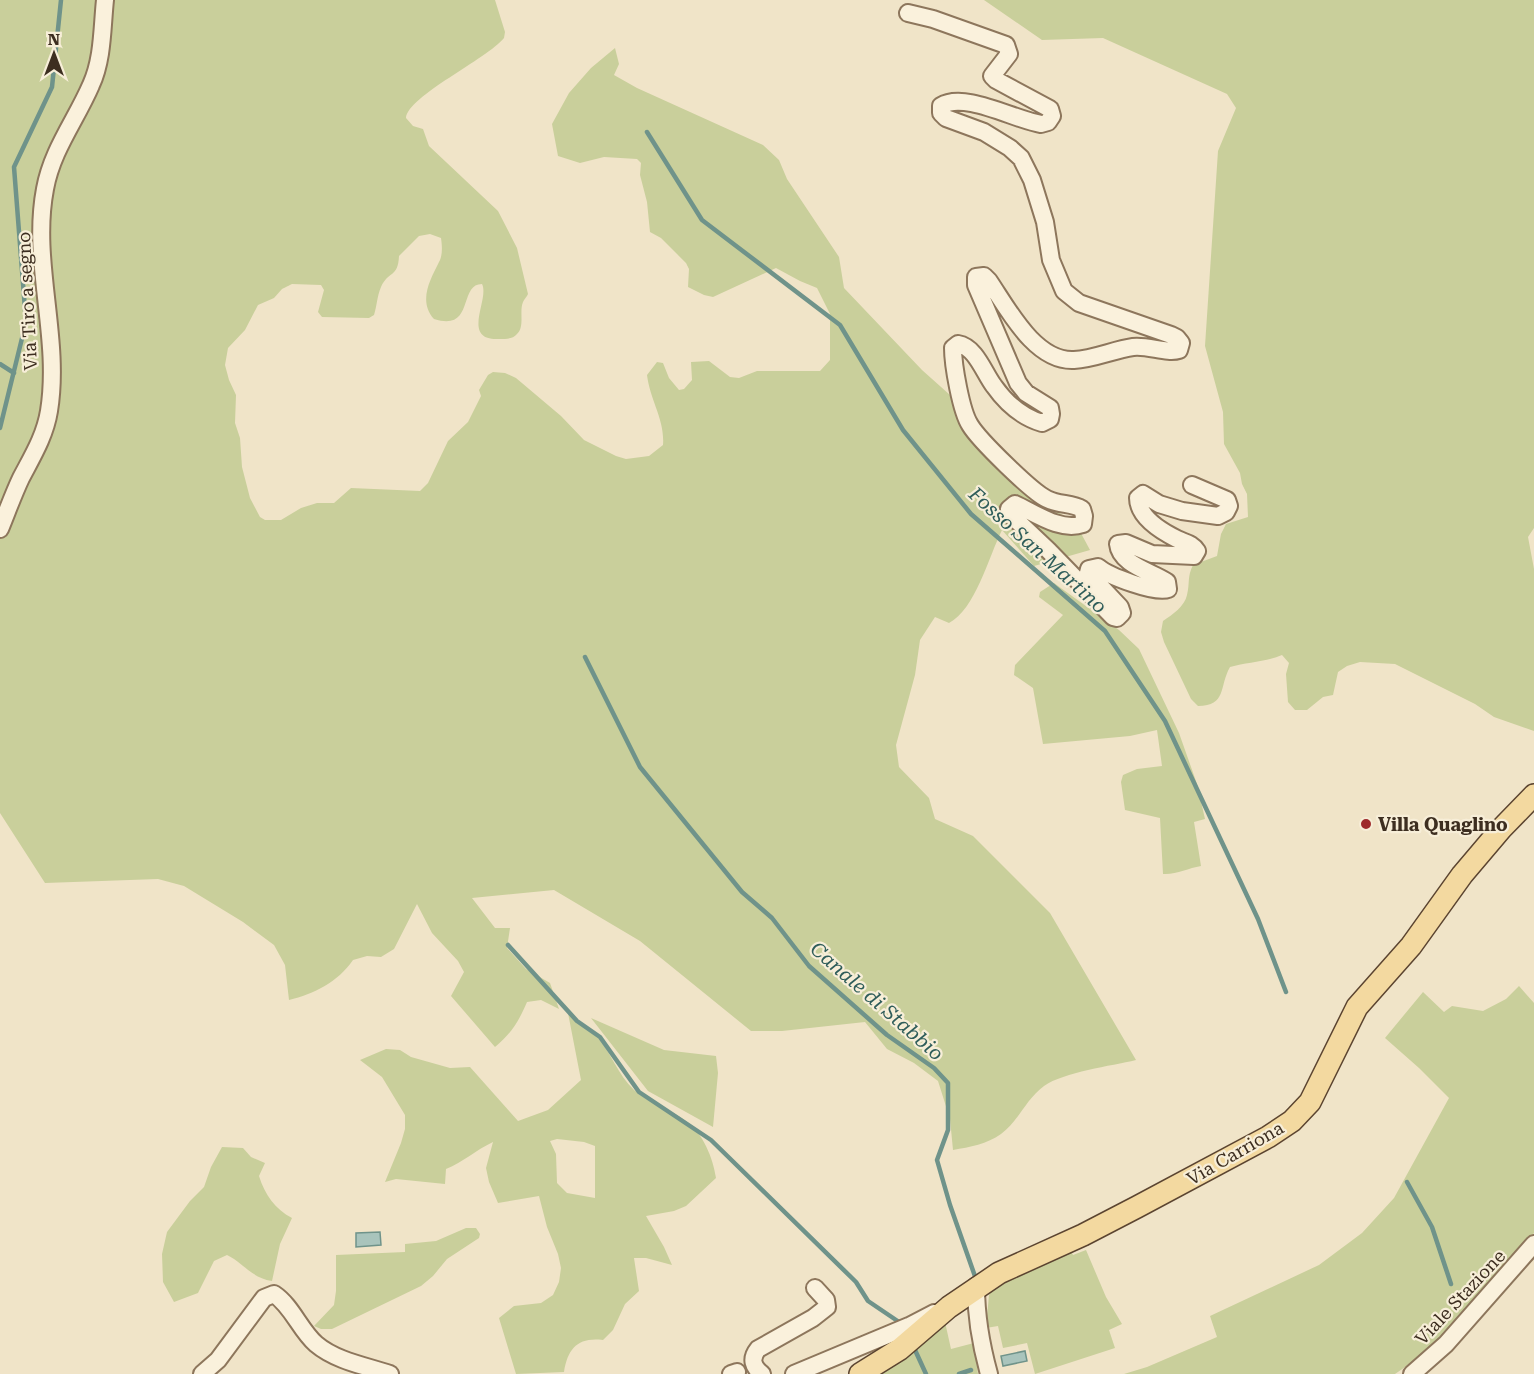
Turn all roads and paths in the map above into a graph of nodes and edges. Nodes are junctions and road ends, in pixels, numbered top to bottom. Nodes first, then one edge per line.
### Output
1 (105, 0) edge
2 (908, 13) dead end
3 (1192, 485) dead end
4 (0, 529) edge
5 (1534, 795) edge
6 (1534, 1244) edge
7 (976, 1286) junction
8 (815, 1288) dead end
9 (949, 1307) junction
10 (202, 1374) edge
11 (390, 1374) edge
12 (762, 1374) edge
13 (794, 1374) edge
14 (860, 1374) edge
15 (989, 1374) edge
16 (1412, 1374) edge

1 - 4 street, Via Tiro a segno
2 - 3 street
5 - 7 main road, Via Carriona
6 - 16 street, Viale Stazione
7 - 9 main road, Via Carriona
7 - 15 street
8 - 12 street
9 - 13 street
9 - 14 main road, Via Carriona
10 - 11 street

